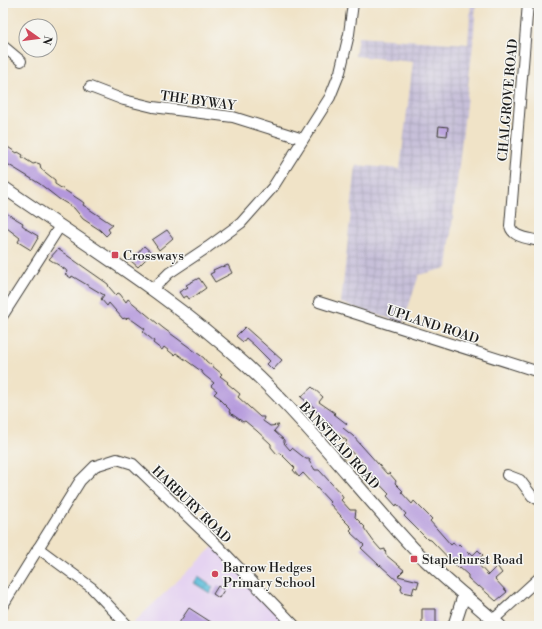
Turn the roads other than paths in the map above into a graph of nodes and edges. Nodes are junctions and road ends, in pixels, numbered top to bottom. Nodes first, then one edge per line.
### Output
1 (353, 3) edge
2 (528, 3) edge
3 (3, 46) edge
4 (21, 61) dead end
5 (90, 87) dead end
6 (303, 138) junction
7 (3, 187) edge
8 (60, 226) junction
9 (539, 241) edge
10 (152, 290) junction
11 (319, 302) dead end
12 (3, 315) edge
13 (539, 372) edge
14 (507, 475) dead end
15 (539, 500) edge
16 (38, 548) junction
17 (539, 578) edge
18 (464, 595) junction
19 (3, 605) edge
20 (497, 623) edge
21 (128, 626) edge
22 (295, 626) edge
23 (454, 626) edge

1 - 6 street
2 - 9 street, CHALGROVE ROAD
3 - 4 street
5 - 6 street, THE BYWAY
6 - 10 street
7 - 8 street, BANSTEAD ROAD
8 - 10 street, BANSTEAD ROAD
8 - 12 street
10 - 18 street, BANSTEAD ROAD
11 - 13 street, UPLAND ROAD
14 - 15 street
16 - 19 street
16 - 21 street
16 - 22 street, HARBURY ROAD
17 - 20 street
18 - 20 street, BANSTEAD ROAD
18 - 23 street

